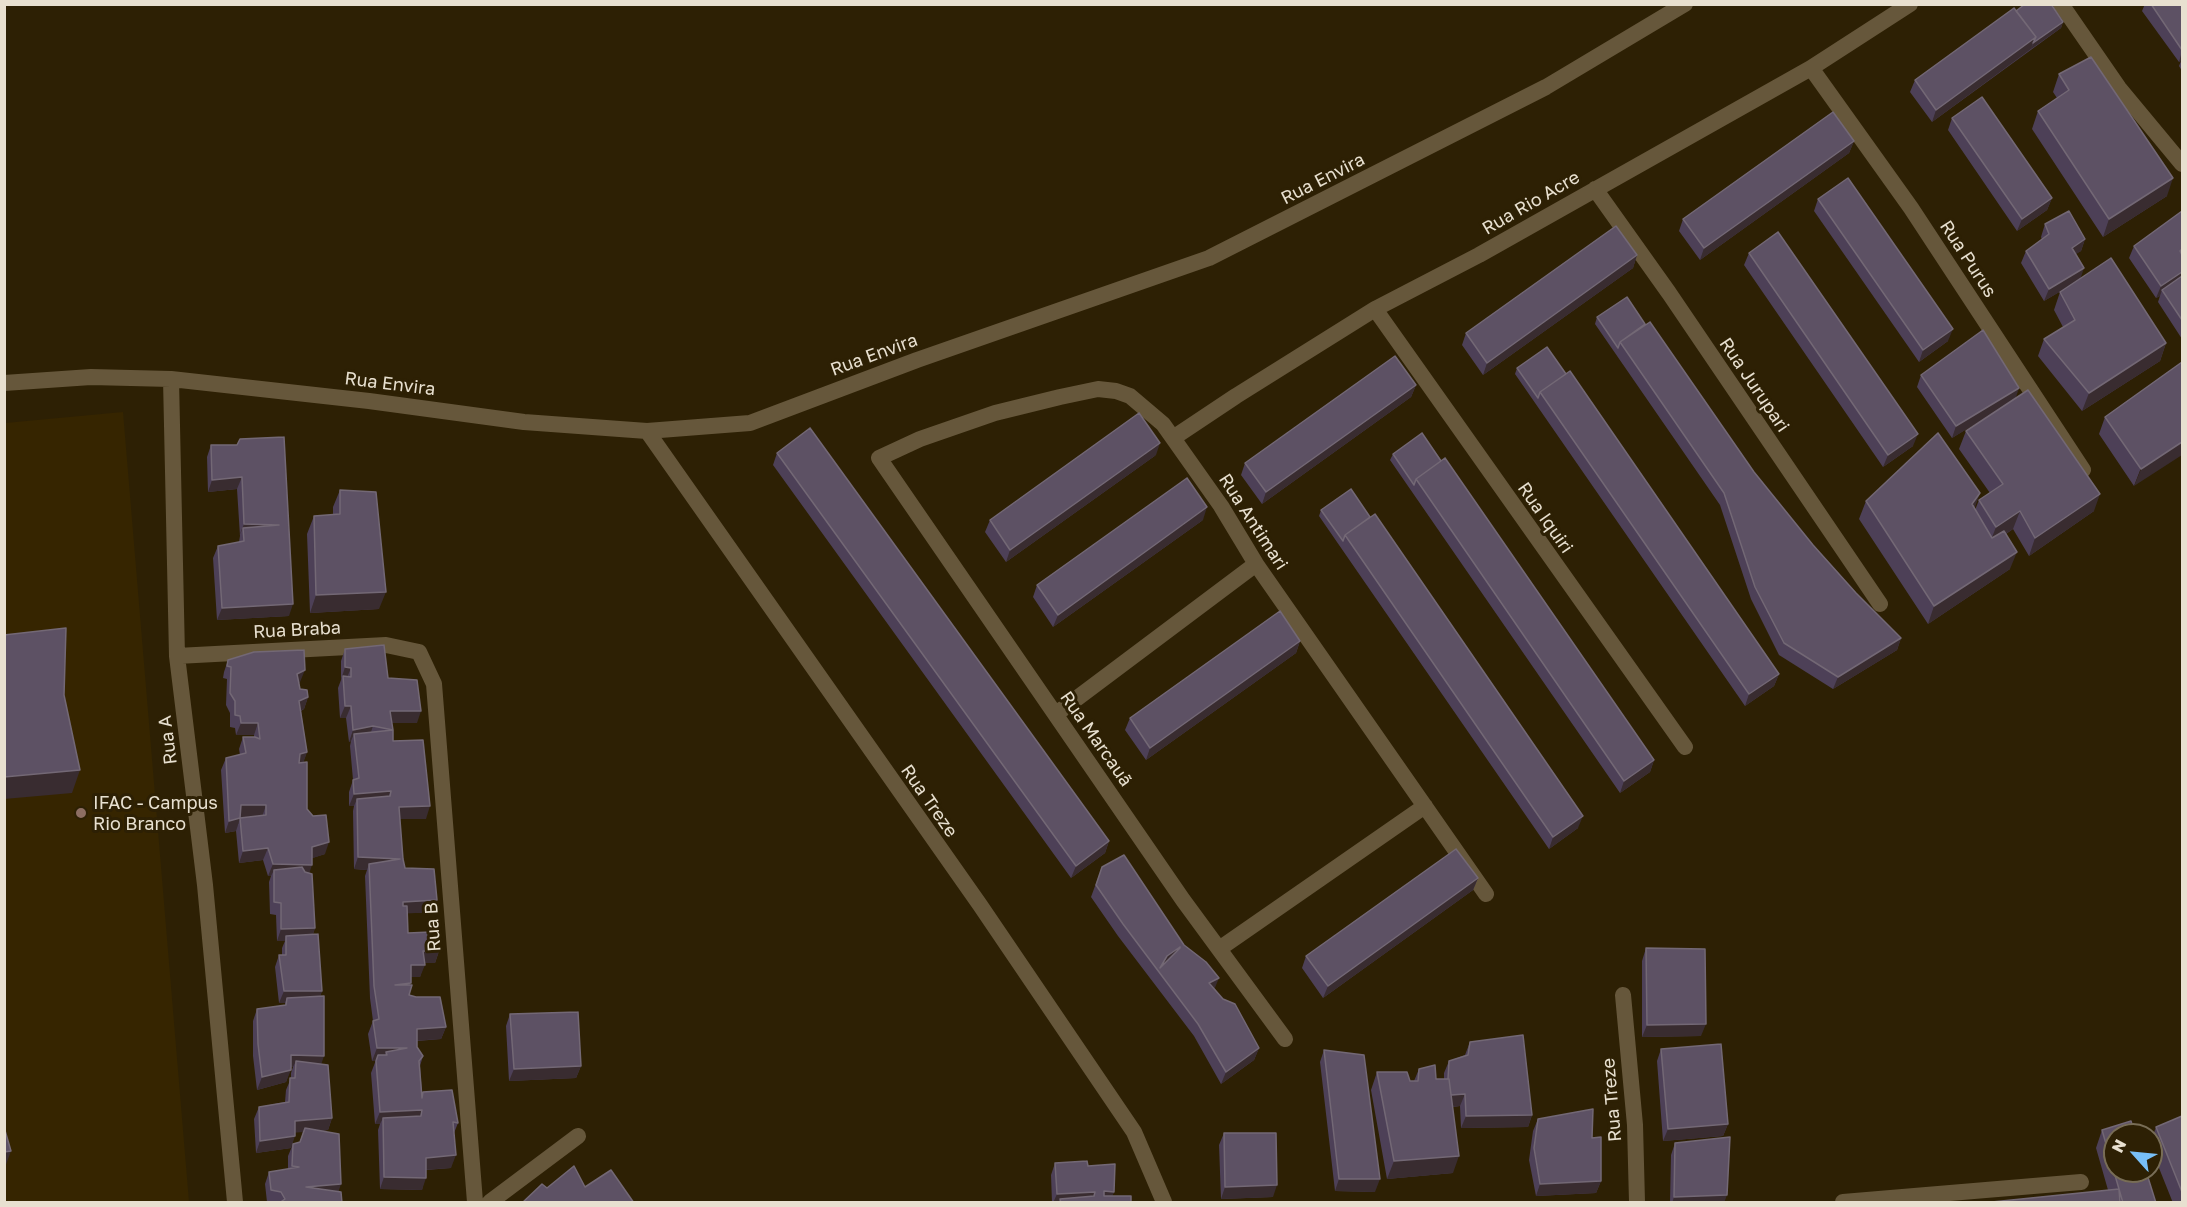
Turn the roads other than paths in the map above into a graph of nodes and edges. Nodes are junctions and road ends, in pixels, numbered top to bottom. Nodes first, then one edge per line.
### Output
1 (1685, 4) edge
2 (1910, 4) edge
3 (2061, 4) edge
4 (1811, 69) junction
5 (2182, 164) edge
6 (1595, 189) junction
7 (1375, 309) junction
8 (171, 379) junction
9 (4, 384) edge
10 (646, 431) junction
11 (1173, 438) junction
12 (879, 458) joint
13 (2086, 475) edge
14 (1256, 564) junction
15 (1880, 604) dead end
16 (419, 652) joint
17 (177, 656) junction
18 (1056, 714) junction
19 (1685, 747) dead end
20 (1425, 807) junction
21 (1486, 894) dead end
22 (1219, 949) junction
23 (1623, 995) dead end
24 (1285, 1039) dead end
25 (579, 1136) dead end
26 (2081, 1182) dead end
27 (235, 1203) edge
28 (474, 1203) edge
29 (490, 1203) edge
30 (1164, 1203) edge
31 (1637, 1203) edge
32 (1843, 1203) edge

1 - 10 street, Rua Envira
2 - 4 street, Rua Rio Acre
3 - 5 street
4 - 6 street, Rua Rio Acre
4 - 13 street, Rua Purus
6 - 7 street, Rua Rio Acre
6 - 15 street, Rua Jurupari
7 - 11 street, Rua Rio Acre
7 - 19 street, Rua Iquiri
8 - 9 street, Rua Envira
8 - 10 street, Rua Envira
8 - 17 street, Rua A
10 - 30 street, Rua Treze
11 - 12 street, Rua Antimari
11 - 14 street, Rua Antimari
12 - 18 street, Rua Marcauã
14 - 18 street
14 - 20 street, Rua Antimari
16 - 17 street, Rua Braba
16 - 28 street, Rua B
17 - 27 street, Rua A
18 - 22 street, Rua Marcauã
20 - 21 street, Rua Antimari
20 - 22 street
22 - 24 street, Rua Marcauã
23 - 31 street, Rua Treze
25 - 29 street
26 - 32 street

